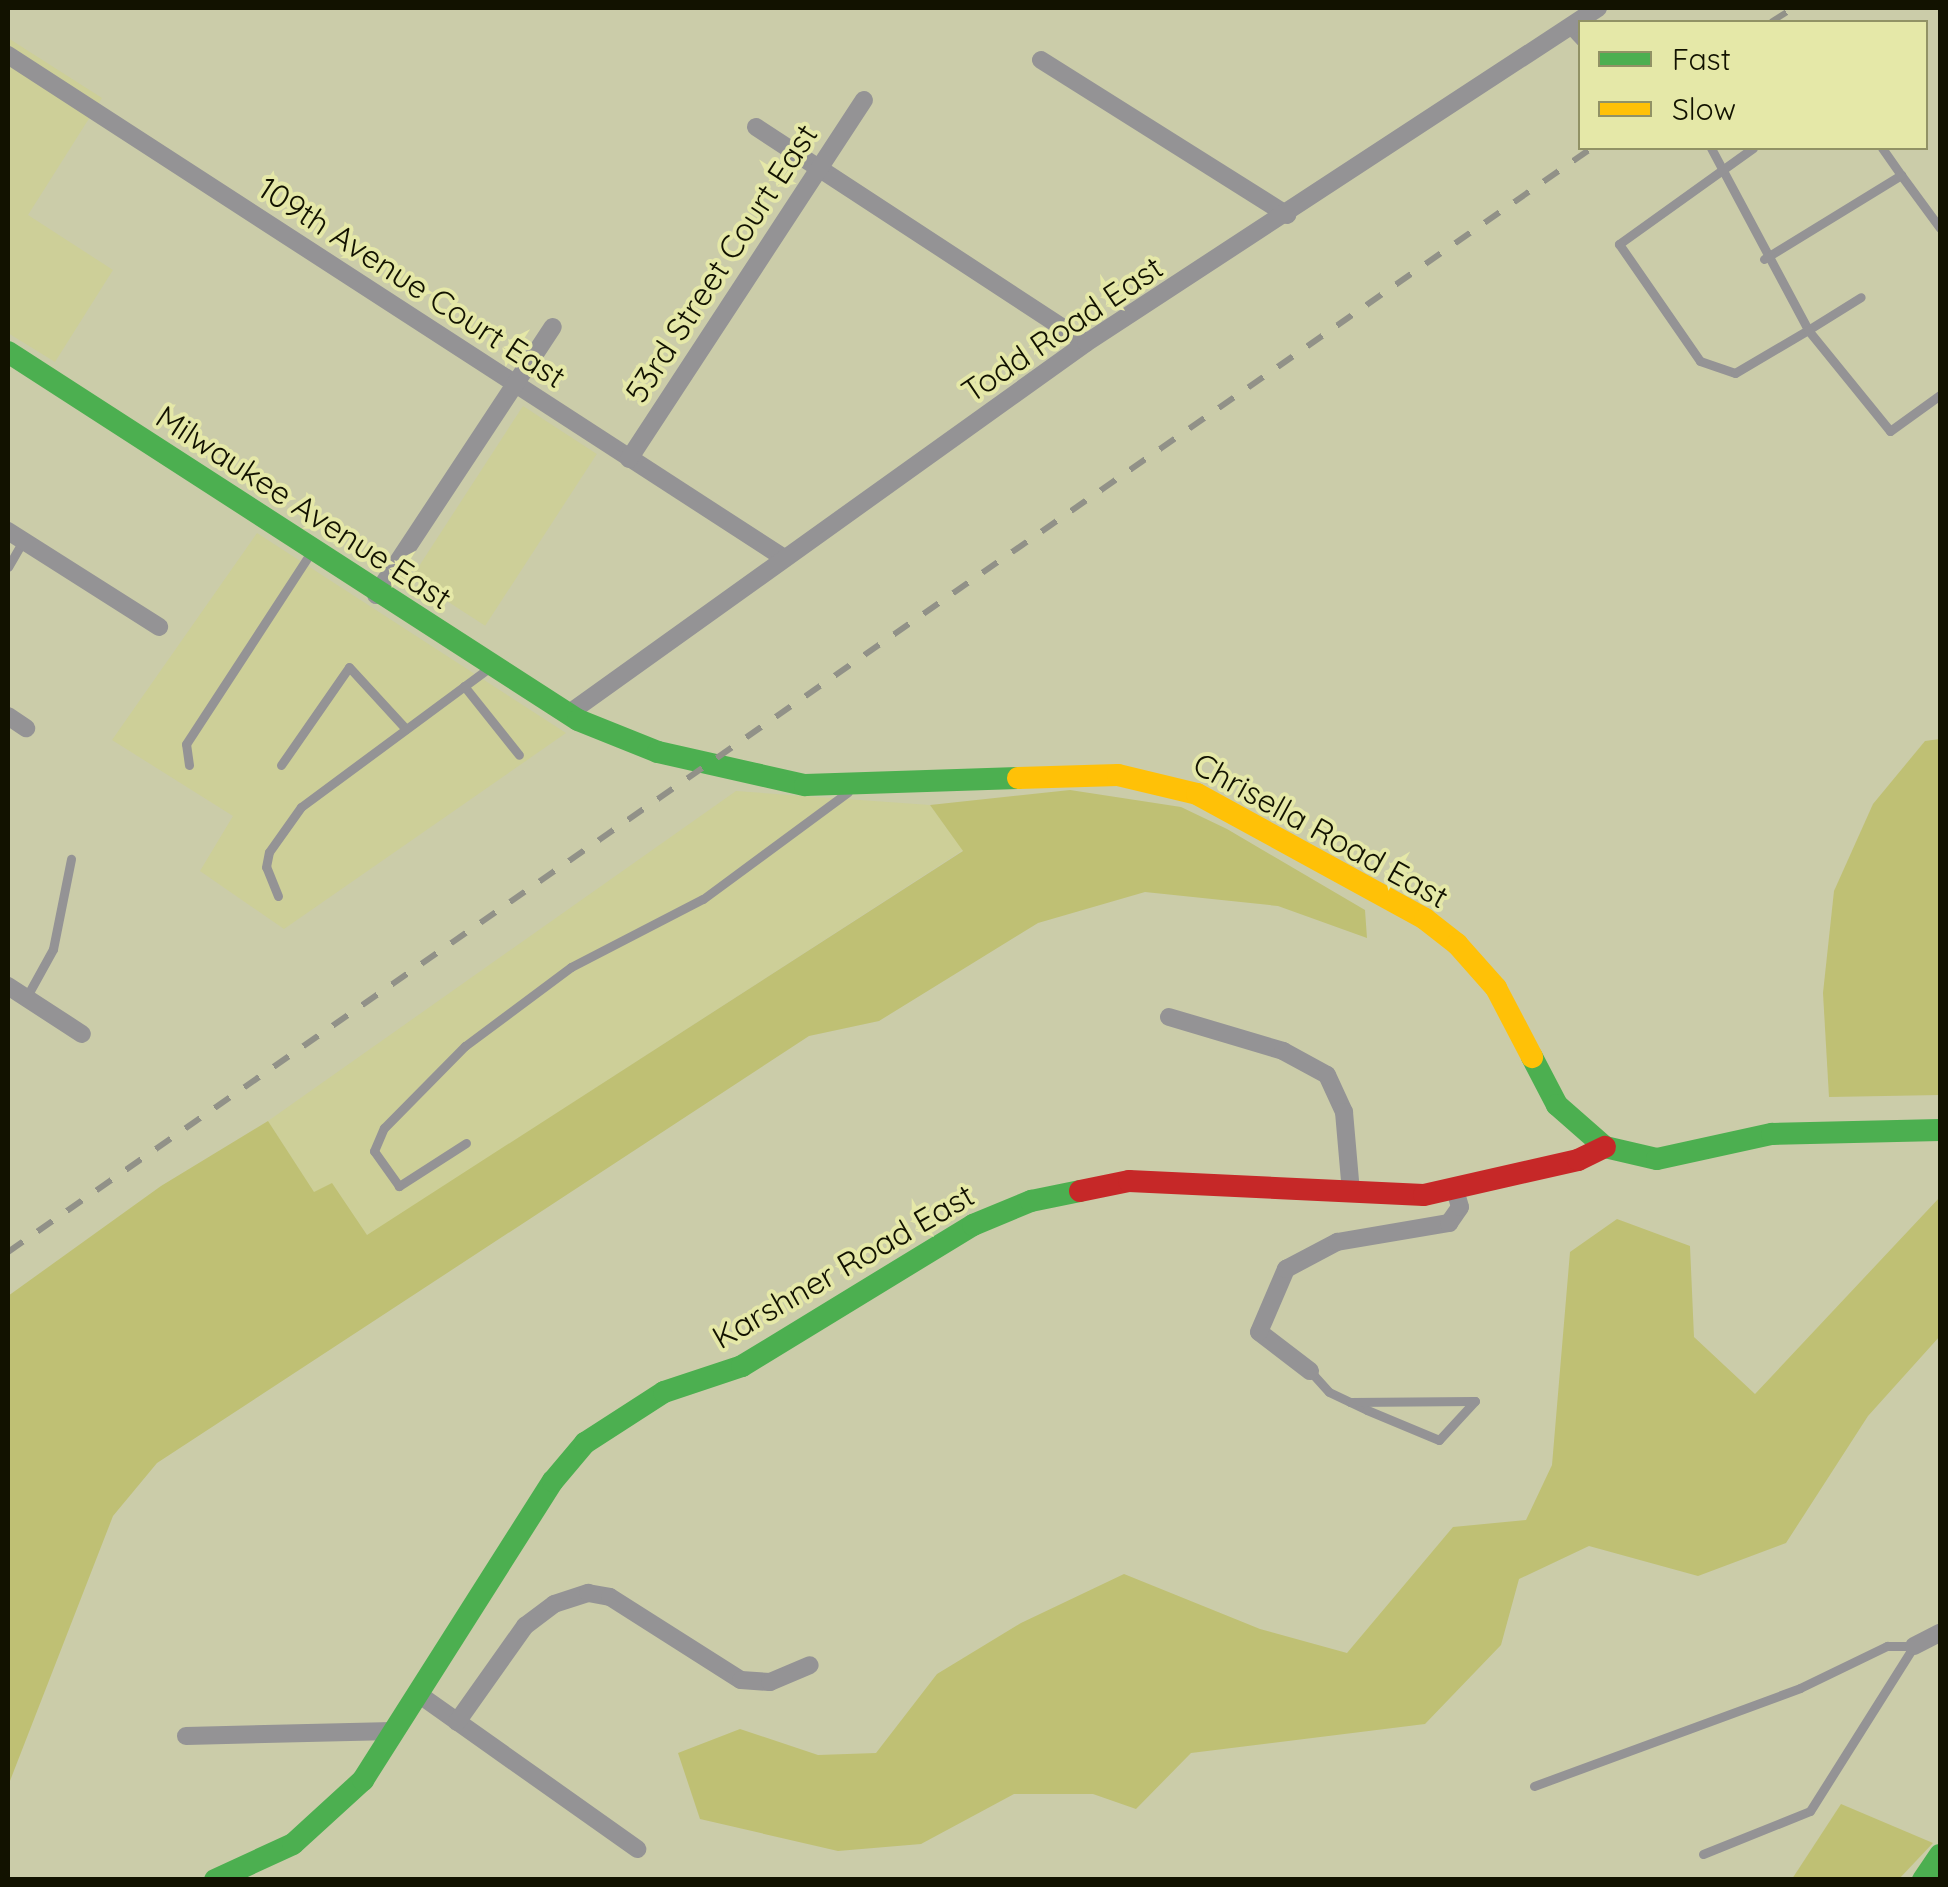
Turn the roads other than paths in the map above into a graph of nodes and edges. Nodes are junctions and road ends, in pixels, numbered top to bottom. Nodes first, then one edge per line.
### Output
1 (1574, 34) edge
2 (8, 55) edge
3 (1041, 60) dead end
4 (864, 100) dead end
5 (756, 127) dead end
6 (1711, 150) edge
7 (1751, 150) edge
8 (1883, 150) edge
9 (819, 169) junction
10 (1720, 170) junction
11 (1901, 175) junction
12 (1287, 214) junction
13 (1940, 228) edge
14 (1764, 258) junction
15 (1861, 298) dead end
16 (553, 327) dead end
17 (1808, 330) junction
18 (1086, 342) junction
19 (8, 352) edge
20 (513, 385) junction
21 (1940, 395) edge
22 (629, 459) junction
23 (15, 536) edge
24 (311, 552) junction
25 (784, 558) junction
26 (8, 567) edge
27 (376, 595) junction
28 (159, 627) dead end
29 (491, 666) junction
30 (464, 686) junction
31 (568, 714) junction
32 (8, 716) edge
33 (26, 728) dead end
34 (406, 729) junction
35 (519, 755) dead end
36 (190, 765) dead end
37 (282, 765) dead end
38 (854, 787) junction
39 (71, 858) dead end
40 (278, 896) dead end
41 (8, 986) edge
42 (26, 998) junction
43 (1168, 1017) dead end
44 (82, 1034) dead end
45 (1940, 1130) edge
46 (466, 1143) dead end
47 (1605, 1147) junction
48 (1455, 1190) junction
49 (1351, 1192) junction
50 (1310, 1372) joint
51 (1350, 1402) junction
52 (1940, 1633) edge
53 (1914, 1646) junction
54 (810, 1665) dead end
55 (417, 1693) junction
56 (457, 1722) junction
57 (392, 1732) junction
58 (186, 1736) dead end
59 (1534, 1786) dead end
60 (637, 1849) dead end
61 (1703, 1854) dead end
62 (1940, 1855) edge
63 (216, 1880) edge
64 (1923, 1880) edge

1 - 12 street, Todd Road East
2 - 20 street, 109th Avenue Court East
3 - 12 street
4 - 9 street, 53rd Street Court East
5 - 9 street
6 - 10 lane
7 - 10 lane
8 - 11 lane
9 - 18 street
9 - 22 street, 53rd Street Court East
10 - 14 lane
10 - 17 lane
11 - 13 lane
11 - 14 lane
12 - 18 street, Todd Road East
14 - 17 lane
15 - 17 lane
16 - 20 street
17 - 21 lane
18 - 25 street, Todd Road East
19 - 24 street, Milwaukee Avenue East
20 - 22 street, 109th Avenue Court East
20 - 27 street
22 - 25 street, 109th Avenue Court East
23 - 26 lane
23 - 28 street
24 - 27 street, Milwaukee Avenue East
24 - 36 lane
25 - 31 street, Todd Road East
27 - 29 street, Milwaukee Avenue East
29 - 30 lane
29 - 31 street, Milwaukee Avenue East
30 - 34 lane
30 - 35 lane
31 - 38 street, Chrisella Road East
32 - 33 street
34 - 37 lane
34 - 40 lane
38 - 46 lane
38 - 47 street, Chrisella Road East
39 - 42 lane
41 - 42 street
42 - 44 street
43 - 49 street
45 - 47 street, Chrisella Road East
47 - 48 street, Karshner Road East
48 - 49 street, Karshner Road East
48 - 50 street
49 - 55 street, Karshner Road East
50 - 51 lane
51 - 51 lane
52 - 53 street
53 - 59 lane
53 - 61 lane
54 - 56 street
55 - 56 street
55 - 57 street, Karshner Road East
56 - 60 street
57 - 58 street
57 - 63 street, Karshner Road East
62 - 64 street

